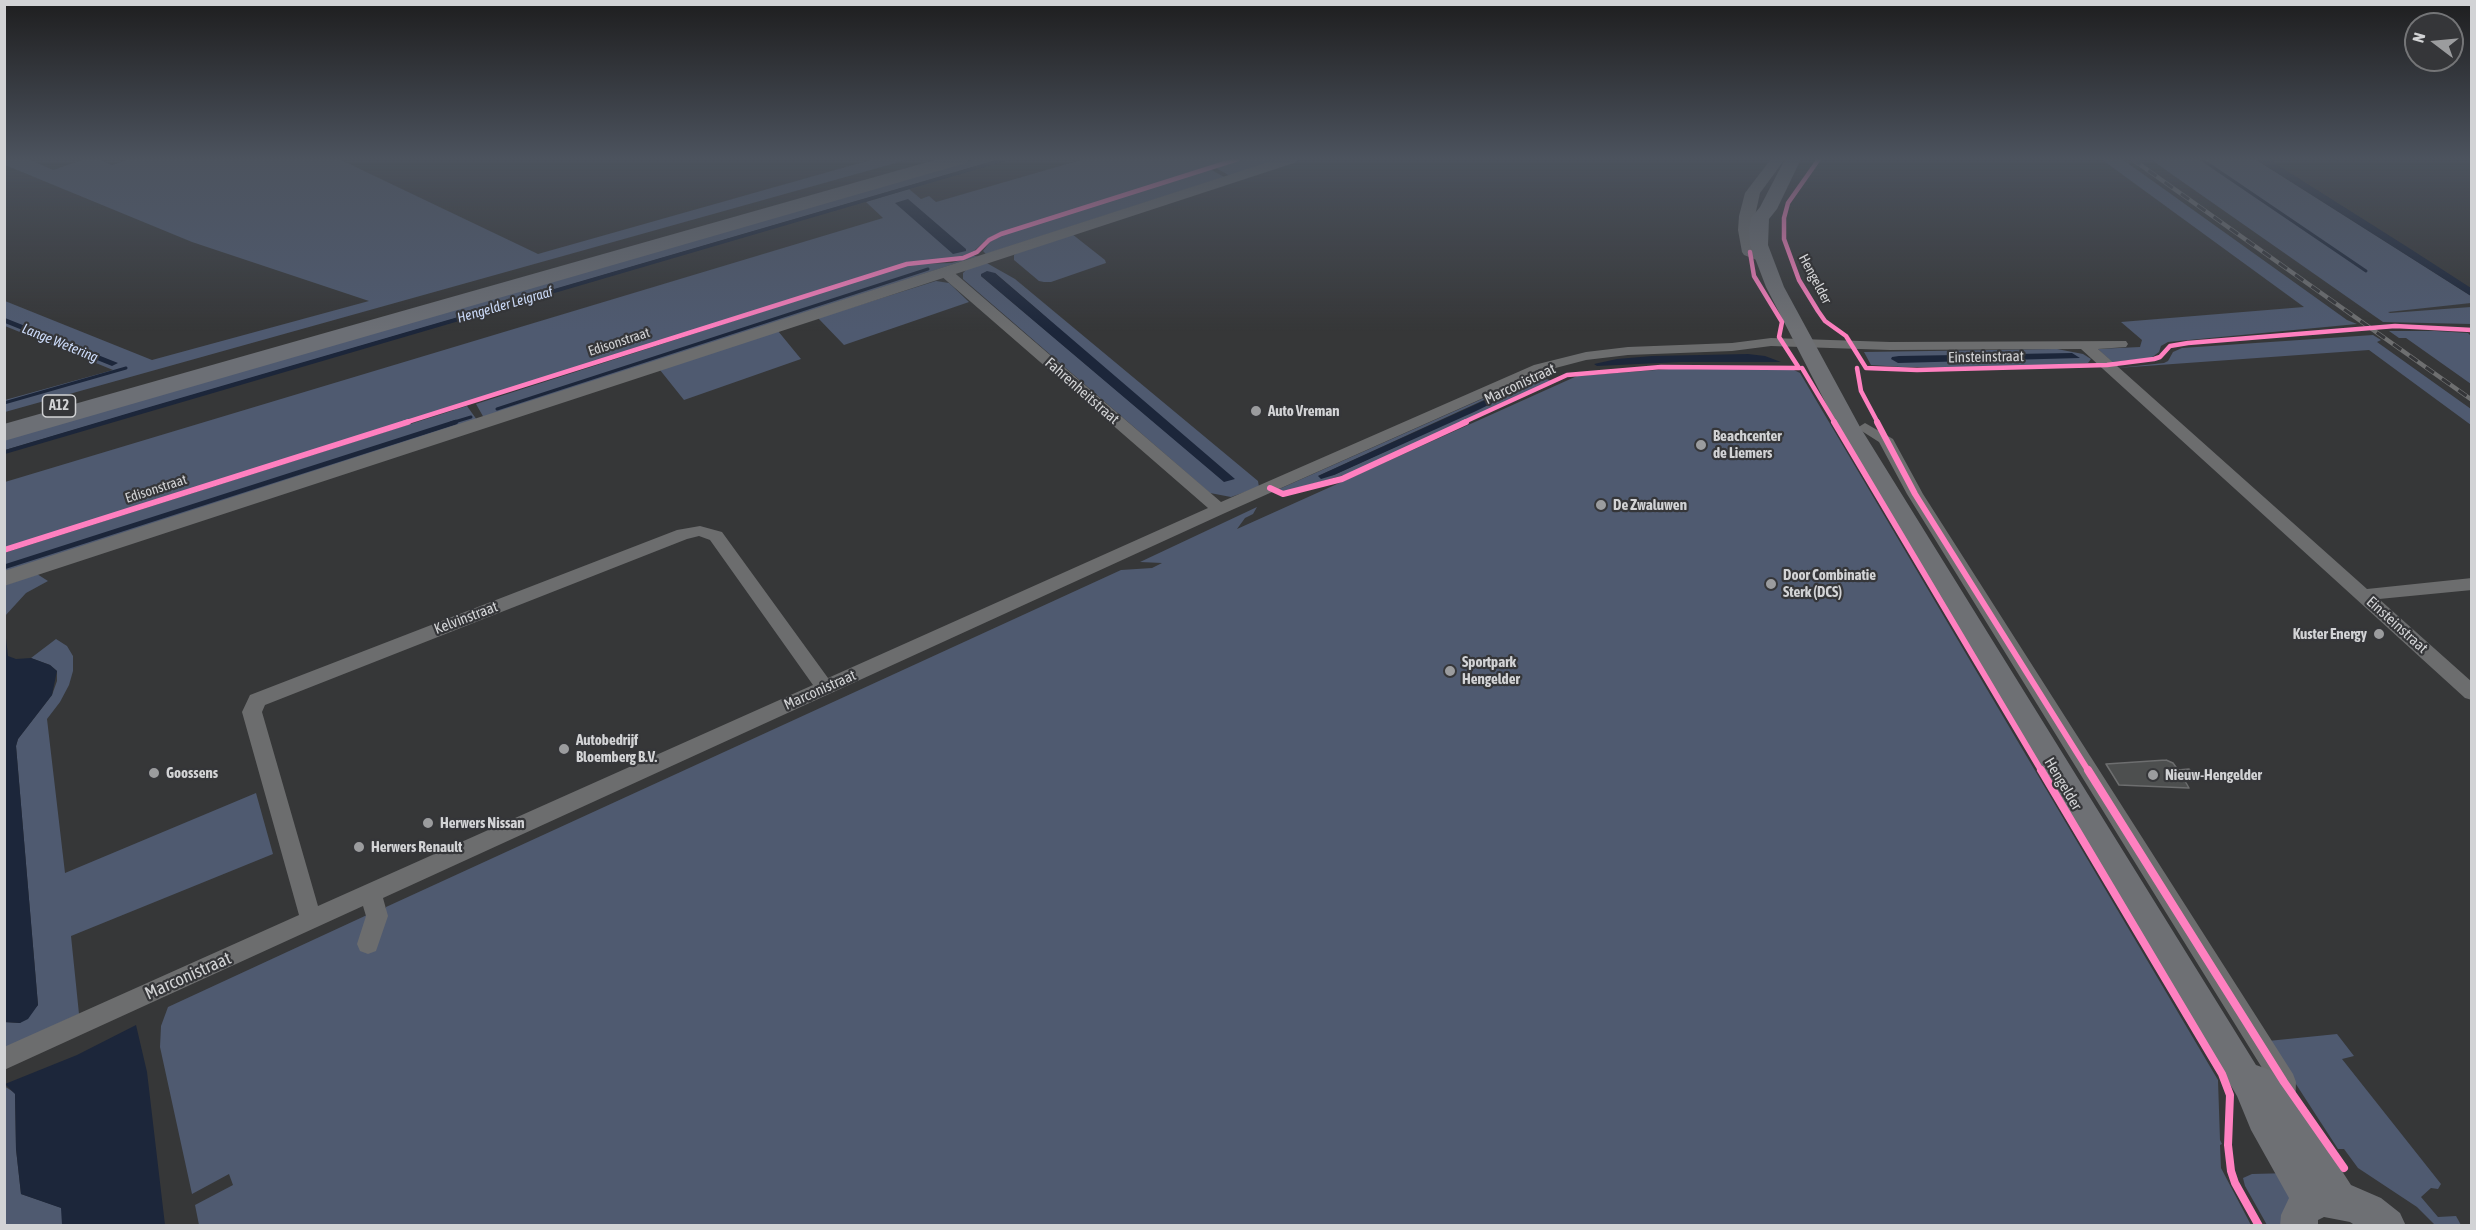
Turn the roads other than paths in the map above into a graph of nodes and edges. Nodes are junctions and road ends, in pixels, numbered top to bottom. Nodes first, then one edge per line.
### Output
1 (723, 216) edge
2 (759, 216) edge
3 (1116, 216) edge
4 (1747, 216) edge
5 (1761, 216) edge
6 (1770, 216) edge
7 (1762, 257) junction
8 (945, 272) junction
9 (2121, 344) dead end
10 (2085, 345) junction
11 (1817, 346) junction
12 (4, 421) edge
13 (4, 433) edge
14 (1219, 509) junction
15 (4, 579) edge
16 (2472, 584) edge
17 (2363, 595) junction
18 (825, 688) junction
19 (2472, 693) edge
20 (371, 894) junction
21 (311, 920) junction
22 (368, 944) dead end
23 (4, 1059) edge
24 (2316, 1209) edge
25 (2387, 1226) edge

1 - 12 highway, A12
2 - 13 highway, A12
3 - 8 street
4 - 7 street, Hengelder
5 - 7 main road, Hengelder
6 - 11 main road, Hengelder
7 - 11 main road, Hengelder
8 - 14 street, Fahrenheitstraat
8 - 15 street
9 - 10 street, Einsteinstraat
10 - 11 street, Einsteinstraat
10 - 17 street, Einsteinstraat
11 - 14 street, Marconistraat
11 - 24 main road, Hengelder
11 - 24 main road, Hengelder
14 - 18 street, Marconistraat
16 - 17 street
17 - 19 street, Einsteinstraat
18 - 20 street, Marconistraat
18 - 21 street, Kelvinstraat
20 - 21 street, Marconistraat
20 - 22 street
21 - 23 street, Marconistraat
24 - 25 main road

